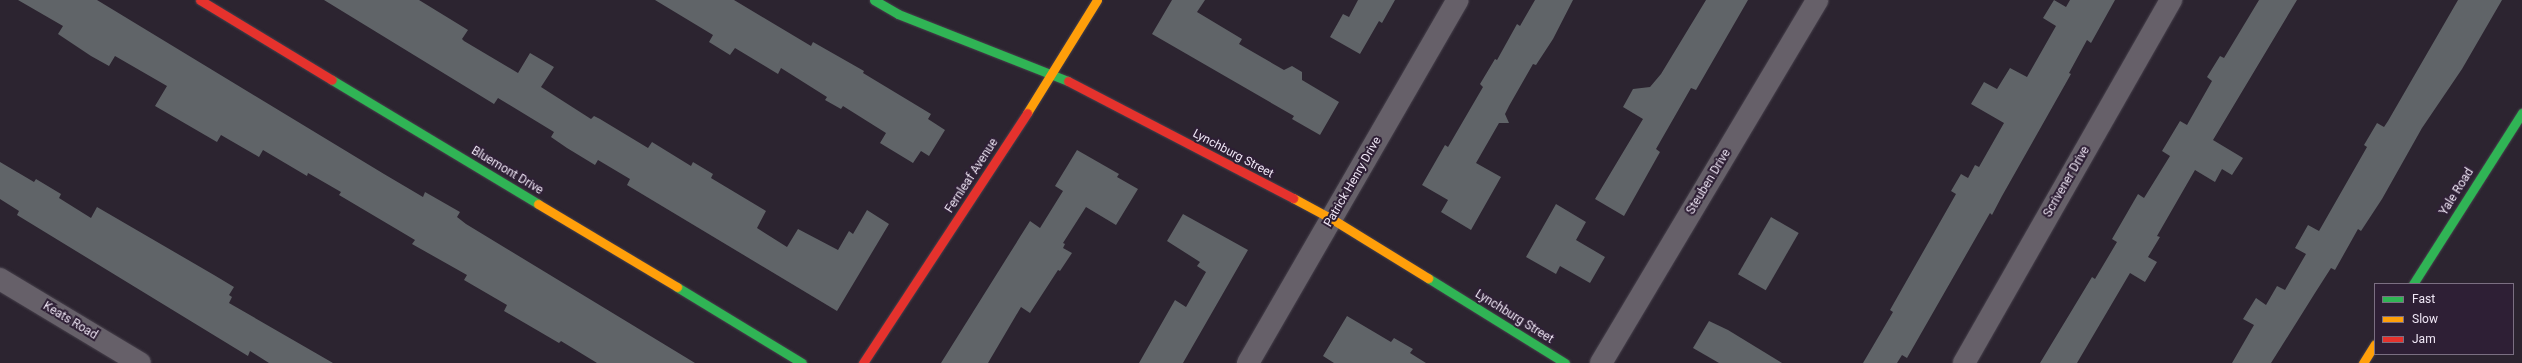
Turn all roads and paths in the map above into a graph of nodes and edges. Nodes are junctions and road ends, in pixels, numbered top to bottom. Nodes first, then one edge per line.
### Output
1 (200, 0) edge
2 (874, 0) edge
3 (1097, 0) edge
4 (1458, 0) edge
5 (1817, 0) edge
6 (2171, 0) edge
7 (1054, 73) junction
8 (2522, 113) edge
9 (1332, 219) junction
10 (0, 279) edge
11 (2414, 283) edge
12 (2374, 346) edge
13 (140, 363) edge
14 (802, 363) edge
15 (863, 363) edge
16 (1248, 363) edge
17 (1565, 363) edge
18 (1601, 363) edge
19 (1964, 363) edge
20 (2363, 363) edge

1 - 14 street, Bluemont Drive
2 - 7 street, Lynchburg Street
3 - 7 street, Fernleaf Avenue
4 - 9 street, Patrick Henry Drive
5 - 18 street, Steuben Drive
6 - 19 street, Scrivener Drive
7 - 9 street, Lynchburg Street
7 - 15 street, Fernleaf Avenue
8 - 11 street, Yale Road
9 - 16 street, Patrick Henry Drive
9 - 17 street, Lynchburg Street
10 - 13 street, Keats Road
12 - 20 street

